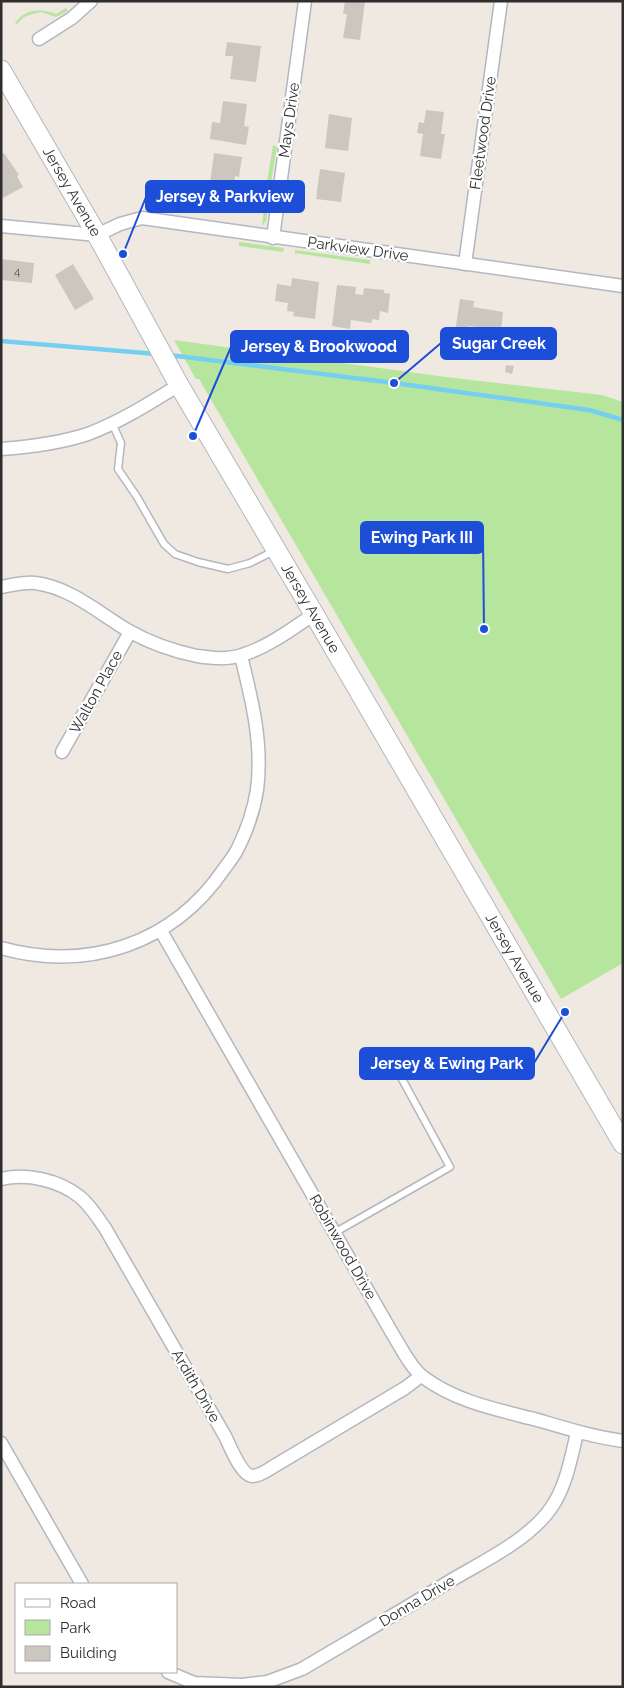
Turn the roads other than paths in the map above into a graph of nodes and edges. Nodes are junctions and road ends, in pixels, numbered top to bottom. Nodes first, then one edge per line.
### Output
1 (91, 1) edge
2 (305, 1) edge
3 (501, 1) edge
4 (39, 39) dead end
5 (1, 70) edge
6 (1, 226) edge
7 (97, 235) junction
8 (273, 238) junction
9 (465, 264) junction
10 (623, 286) edge
11 (177, 381) junction
12 (112, 423) junction
13 (1, 449) edge
14 (277, 550) junction
15 (1, 588) edge
16 (314, 614) junction
17 (130, 632) junction
18 (241, 656) junction
19 (62, 752) dead end
20 (161, 931) junction
21 (1, 948) edge
22 (396, 1068) dead end
23 (623, 1144) edge
24 (1, 1179) edge
25 (334, 1233) junction
26 (422, 1376) junction
27 (577, 1433) junction
28 (623, 1441) edge
29 (1, 1443) edge
30 (81, 1583) edge
31 (170, 1673) edge
32 (193, 1685) edge

1 - 4 street
2 - 8 street, Mays Drive
3 - 9 street, Fleetwood Drive
5 - 7 street, Jersey Avenue
6 - 7 street
7 - 8 street, Parkview Drive
7 - 11 street, Jersey Avenue
8 - 9 street, Parkview Drive
9 - 10 street, Parkview Drive
11 - 12 street
11 - 14 street, Jersey Avenue
12 - 13 street
12 - 14 lane
14 - 16 street, Jersey Avenue
15 - 17 street
16 - 18 street
16 - 23 street, Jersey Avenue
17 - 18 street
17 - 19 street, Walton Place
18 - 20 street
20 - 21 street
20 - 25 street, Robinwood Drive
22 - 25 lane
24 - 26 street, Ardith Drive
25 - 26 street, Robinwood Drive
26 - 27 street, Robinwood Drive
27 - 28 street, Robinwood Drive
27 - 32 street, Donna Drive
29 - 30 street
31 - 32 street

